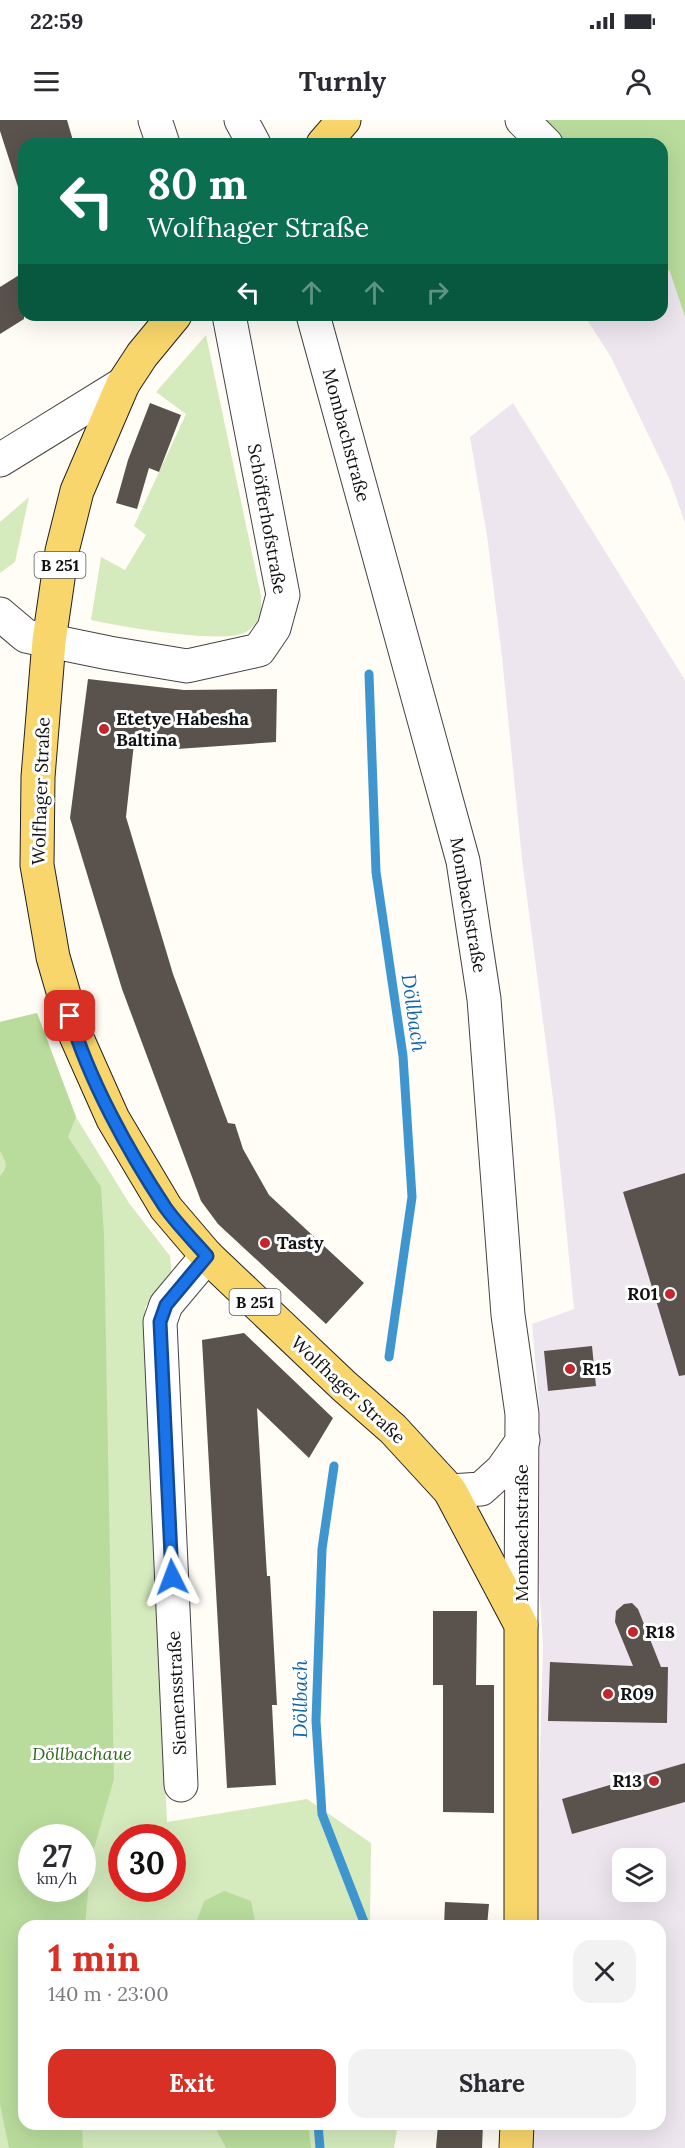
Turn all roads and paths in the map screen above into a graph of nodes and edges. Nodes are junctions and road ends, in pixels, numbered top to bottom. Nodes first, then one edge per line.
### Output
1 (155, 120) edge
2 (344, 120) edge
3 (522, 120) edge
4 (161, 138) edge
5 (328, 138) edge
6 (540, 138) edge
7 (230, 321) edge
8 (315, 321) edge
9 (166, 326) edge
10 (123, 384) junction
11 (0, 460) edge
12 (0, 614) edge
13 (49, 641) junction
14 (207, 1256) junction
15 (523, 1440) junction
16 (450, 1491) junction
17 (521, 1625) junction
18 (182, 1785) dead end
19 (521, 1920) edge
20 (517, 2130) edge
21 (516, 2148) edge

1 - 4 street
2 - 5 main road
3 - 6 street
7 - 13 street, Schöfferhofstraße
8 - 15 street, Mombachstraße
9 - 10 main road, Wolfhager Straße / B 251
10 - 11 street
10 - 13 main road, Wolfhager Straße / B 251
12 - 13 street, Schöfferhofstraße
13 - 14 main road, Wolfhager Straße / B 251
14 - 16 main road, Wolfhager Straße / B 251
14 - 18 street, Siemensstraße
15 - 16 street, Mombachstraße
15 - 17 street, Mombachstraße
16 - 17 main road, Wolfhager Straße / B 251
17 - 19 main road, Wolfhager Straße / B 251
20 - 21 main road

